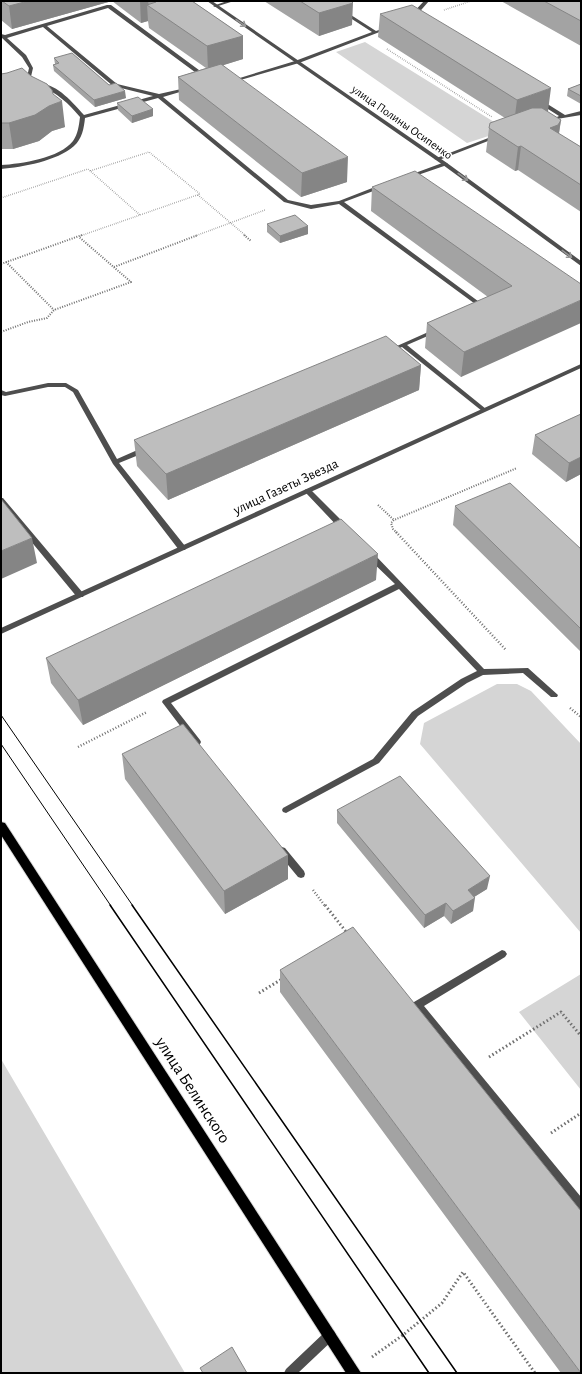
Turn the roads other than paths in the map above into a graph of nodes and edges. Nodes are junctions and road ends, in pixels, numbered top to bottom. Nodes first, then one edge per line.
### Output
1 (209, 1) edge
2 (232, 1) edge
3 (326, 1) edge
4 (427, 1) edge
5 (215, 6) junction
6 (408, 21) edge
7 (43, 25) junction
8 (395, 26) edge
9 (376, 32) junction
10 (2, 36) edge
11 (10, 42) junction
12 (1, 45) edge
13 (297, 62) junction
14 (21, 81) edge
15 (28, 81) junction
16 (223, 82) edge
17 (203, 83) edge
18 (195, 85) edge
19 (159, 96) junction
20 (530, 96) edge
21 (581, 113) edge
22 (83, 117) junction
23 (564, 117) junction
24 (551, 121) edge
25 (513, 131) edge
26 (437, 159) junction
27 (445, 164) junction
28 (1, 167) edge
29 (405, 178) edge
30 (391, 183) edge
31 (340, 202) junction
32 (581, 264) edge
33 (478, 312) edge
34 (444, 327) edge
35 (403, 345) junction
36 (385, 352) edge
37 (581, 366) edge
38 (1, 392) edge
39 (484, 410) junction
40 (152, 447) edge
41 (116, 462) junction
42 (308, 491) junction
43 (1, 500) edge
44 (349, 533) edge
45 (182, 548) junction
46 (365, 549) edge
47 (400, 585) junction
48 (80, 595) junction
49 (1, 631) edge
50 (482, 672) junction
51 (554, 695) dead end
52 (204, 751) edge
53 (286, 810) dead end
54 (1, 826) edge
55 (276, 843) edge
56 (301, 874) road end
57 (502, 954) dead end
58 (581, 1204) edge
59 (330, 1335) junction
60 (354, 1372) edge
61 (290, 1373) edge

1 - 5 street, улица Полины Осипенко
2 - 5 street
3 - 9 street
4 - 6 street
5 -> 13 street, улица Полины Осипенко
7 - 10 street
7 - 17 street
7 - 19 street
8 - 9 street
9 - 13 street
10 - 11 street
11 - 12 street
11 - 15 street
13 - 16 street
13 - 26 street, улица Полины Осипенко
14 - 15 street
15 - 22 street
18 - 19 street
19 - 22 street
19 - 31 street
20 - 23 street
21 - 23 street
22 - 28 street
23 - 24 street
25 - 26 street
26 - 27 street, улица Полины Осипенко
27 - 29 street
27 -> 32 street, улица Полины Осипенко
30 - 31 street
31 - 33 street
34 - 35 street
35 - 36 street
35 - 39 street
37 - 39 street, улица Газеты Звезда
38 - 41 street
39 - 42 street, улица Газеты Звезда
40 - 41 street
41 - 45 street
42 - 44 street
42 - 45 street, улица Газеты Звезда
43 - 48 street
45 - 48 street, улица Газеты Звезда
46 - 47 street
47 - 50 street
47 - 52 street
48 - 49 street, улица Газеты Звезда
50 - 51 street
50 - 53 street
54 - 59 main road, улица Белинского
55 - 56 street
57 - 58 street
59 - 60 main road, улица Белинского
59 - 61 street

